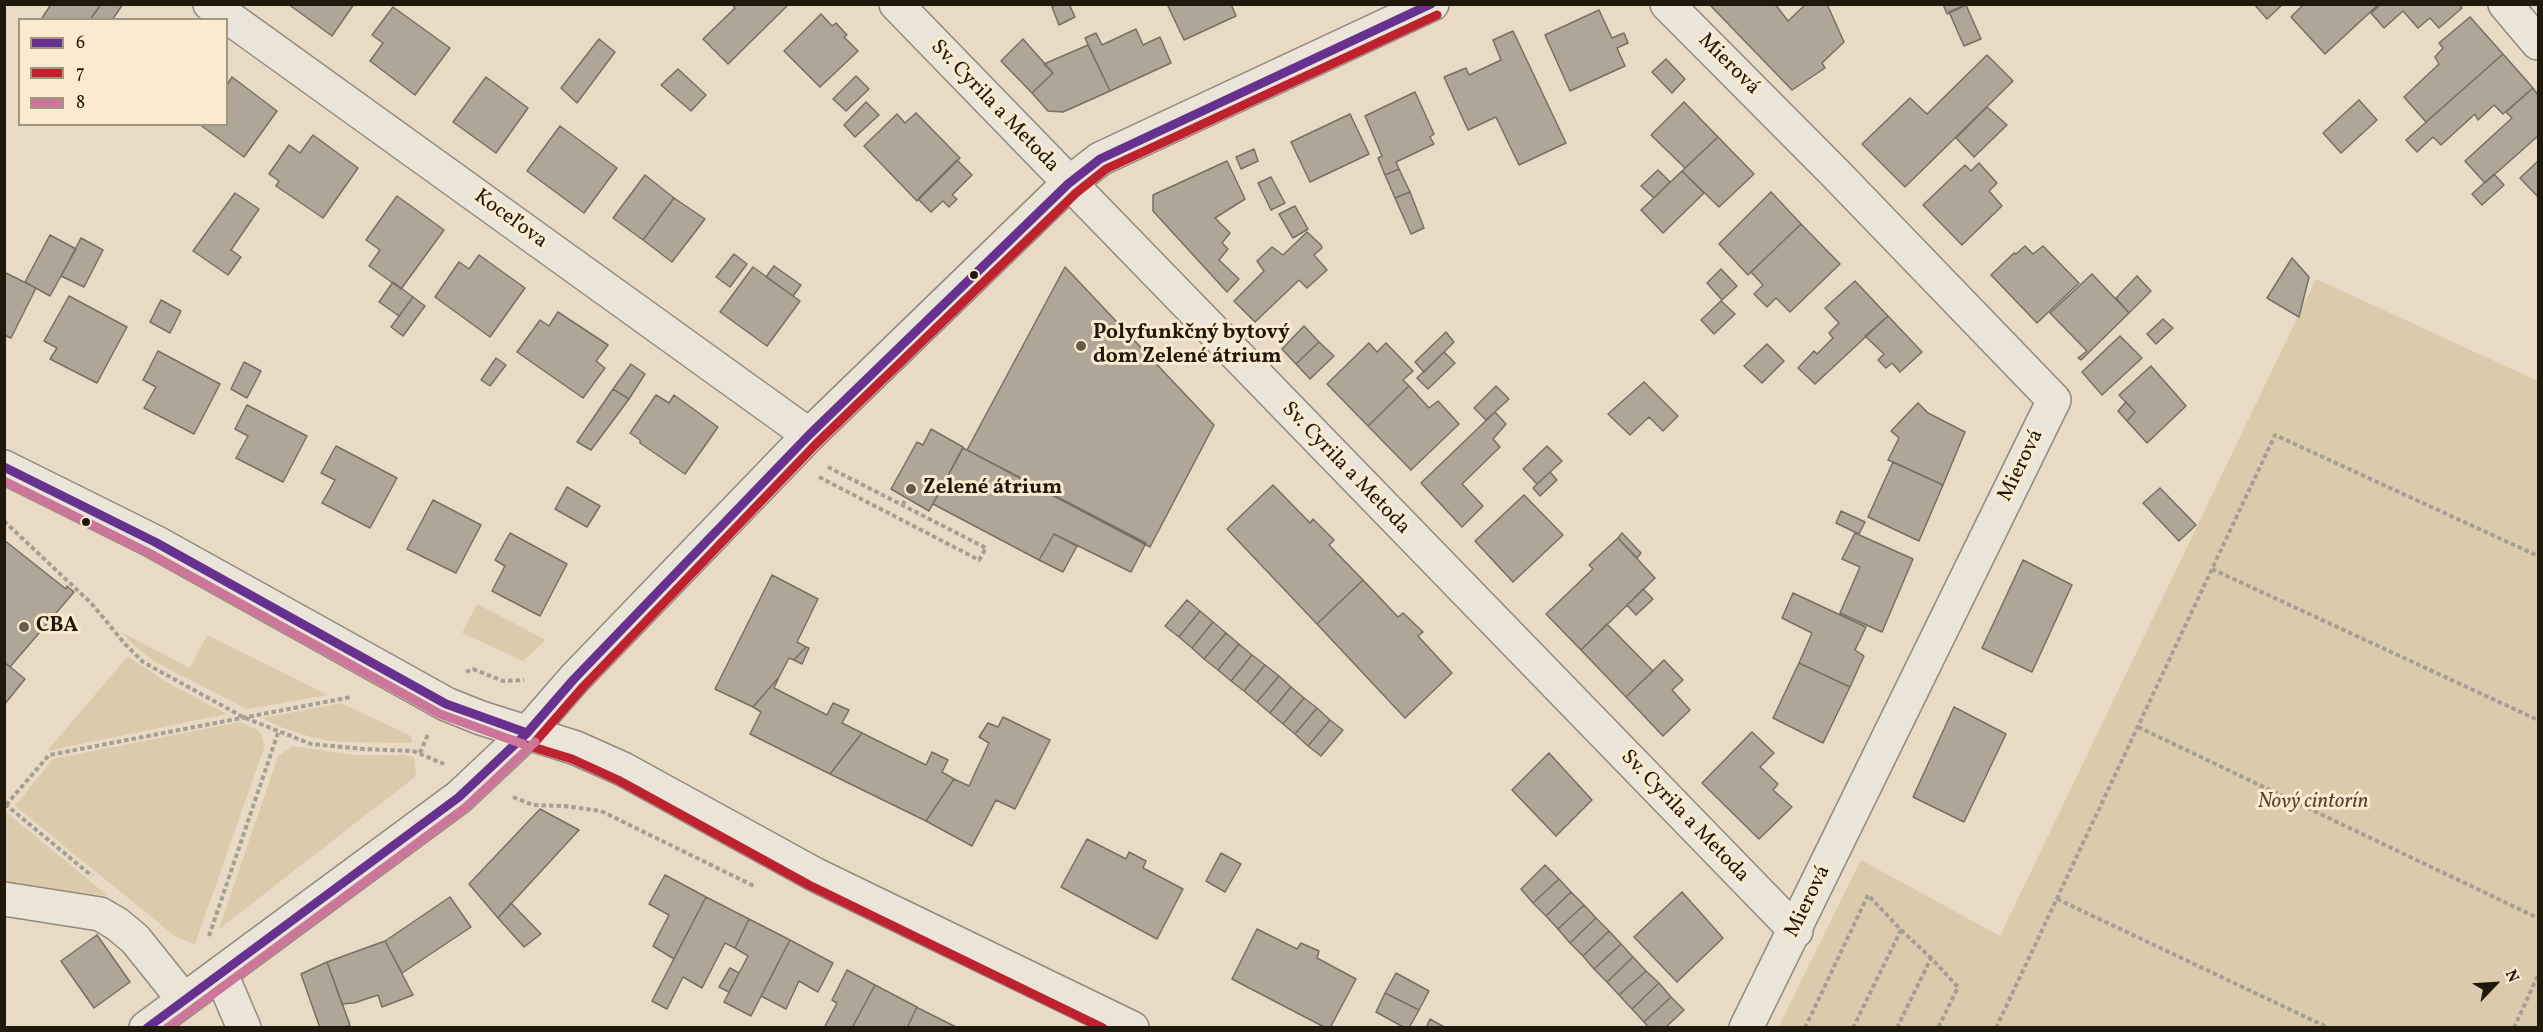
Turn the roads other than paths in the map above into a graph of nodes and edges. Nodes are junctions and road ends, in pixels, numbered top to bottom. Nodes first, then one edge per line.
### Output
1 (210, 4) edge
2 (896, 4) edge
3 (1432, 4) edge
4 (1667, 4) edge
5 (2505, 4) edge
6 (2538, 43) edge
7 (1068, 184) junction
8 (809, 435) junction
9 (4, 467) edge
10 (527, 733) junction
11 (4, 899) edge
12 (1796, 931) junction
13 (213, 960) junction
14 (184, 1000) junction
15 (146, 1028) edge
16 (244, 1028) edge
17 (1132, 1028) edge
18 (1746, 1028) edge

1 - 8 street, Koceľova
2 - 7 street, Sv. Cyrila a Metoda
3 - 7 street
4 - 12 street, Mierová
5 - 6 street
7 - 8 street
7 - 12 street, Sv. Cyrila a Metoda
8 - 10 street
9 - 10 street
10 - 13 street
10 - 17 street
11 - 14 street
12 - 18 street, Mierová
13 - 14 street
13 - 16 street
14 - 15 street

